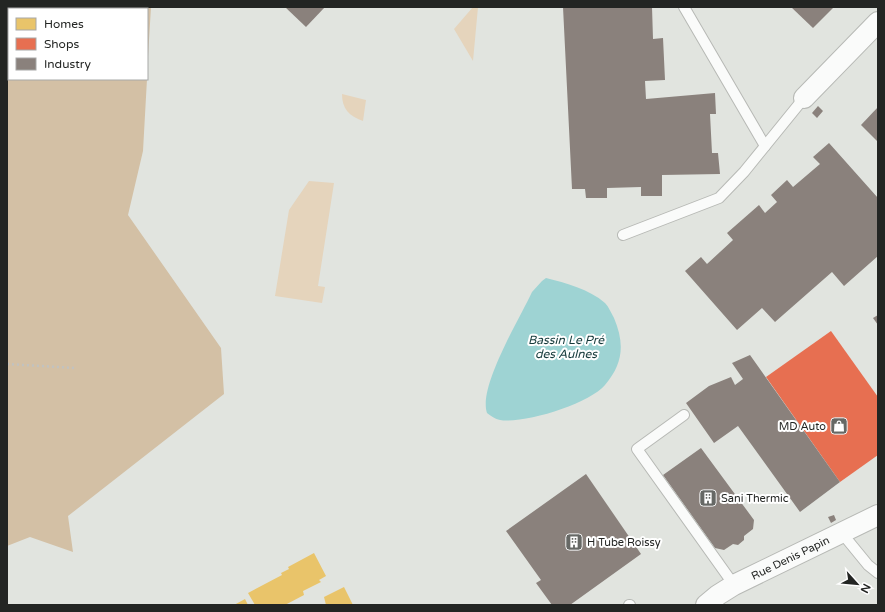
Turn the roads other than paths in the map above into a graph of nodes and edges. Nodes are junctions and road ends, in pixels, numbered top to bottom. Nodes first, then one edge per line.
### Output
1 (684, 7) edge
2 (878, 22) edge
3 (804, 98) joint
4 (765, 146) junction
5 (623, 235) dead end
6 (684, 415) dead end
7 (878, 515) edge
8 (841, 532) junction
9 (878, 573) edge
10 (734, 585) junction
11 (706, 605) edge

1 - 4 lane
2 - 3 street
3 - 4 lane
4 - 5 lane
6 - 10 lane
7 - 8 street, Rue Denis Papin
8 - 9 lane
8 - 10 street, Rue Denis Papin
10 - 11 street, Rue Denis Papin

